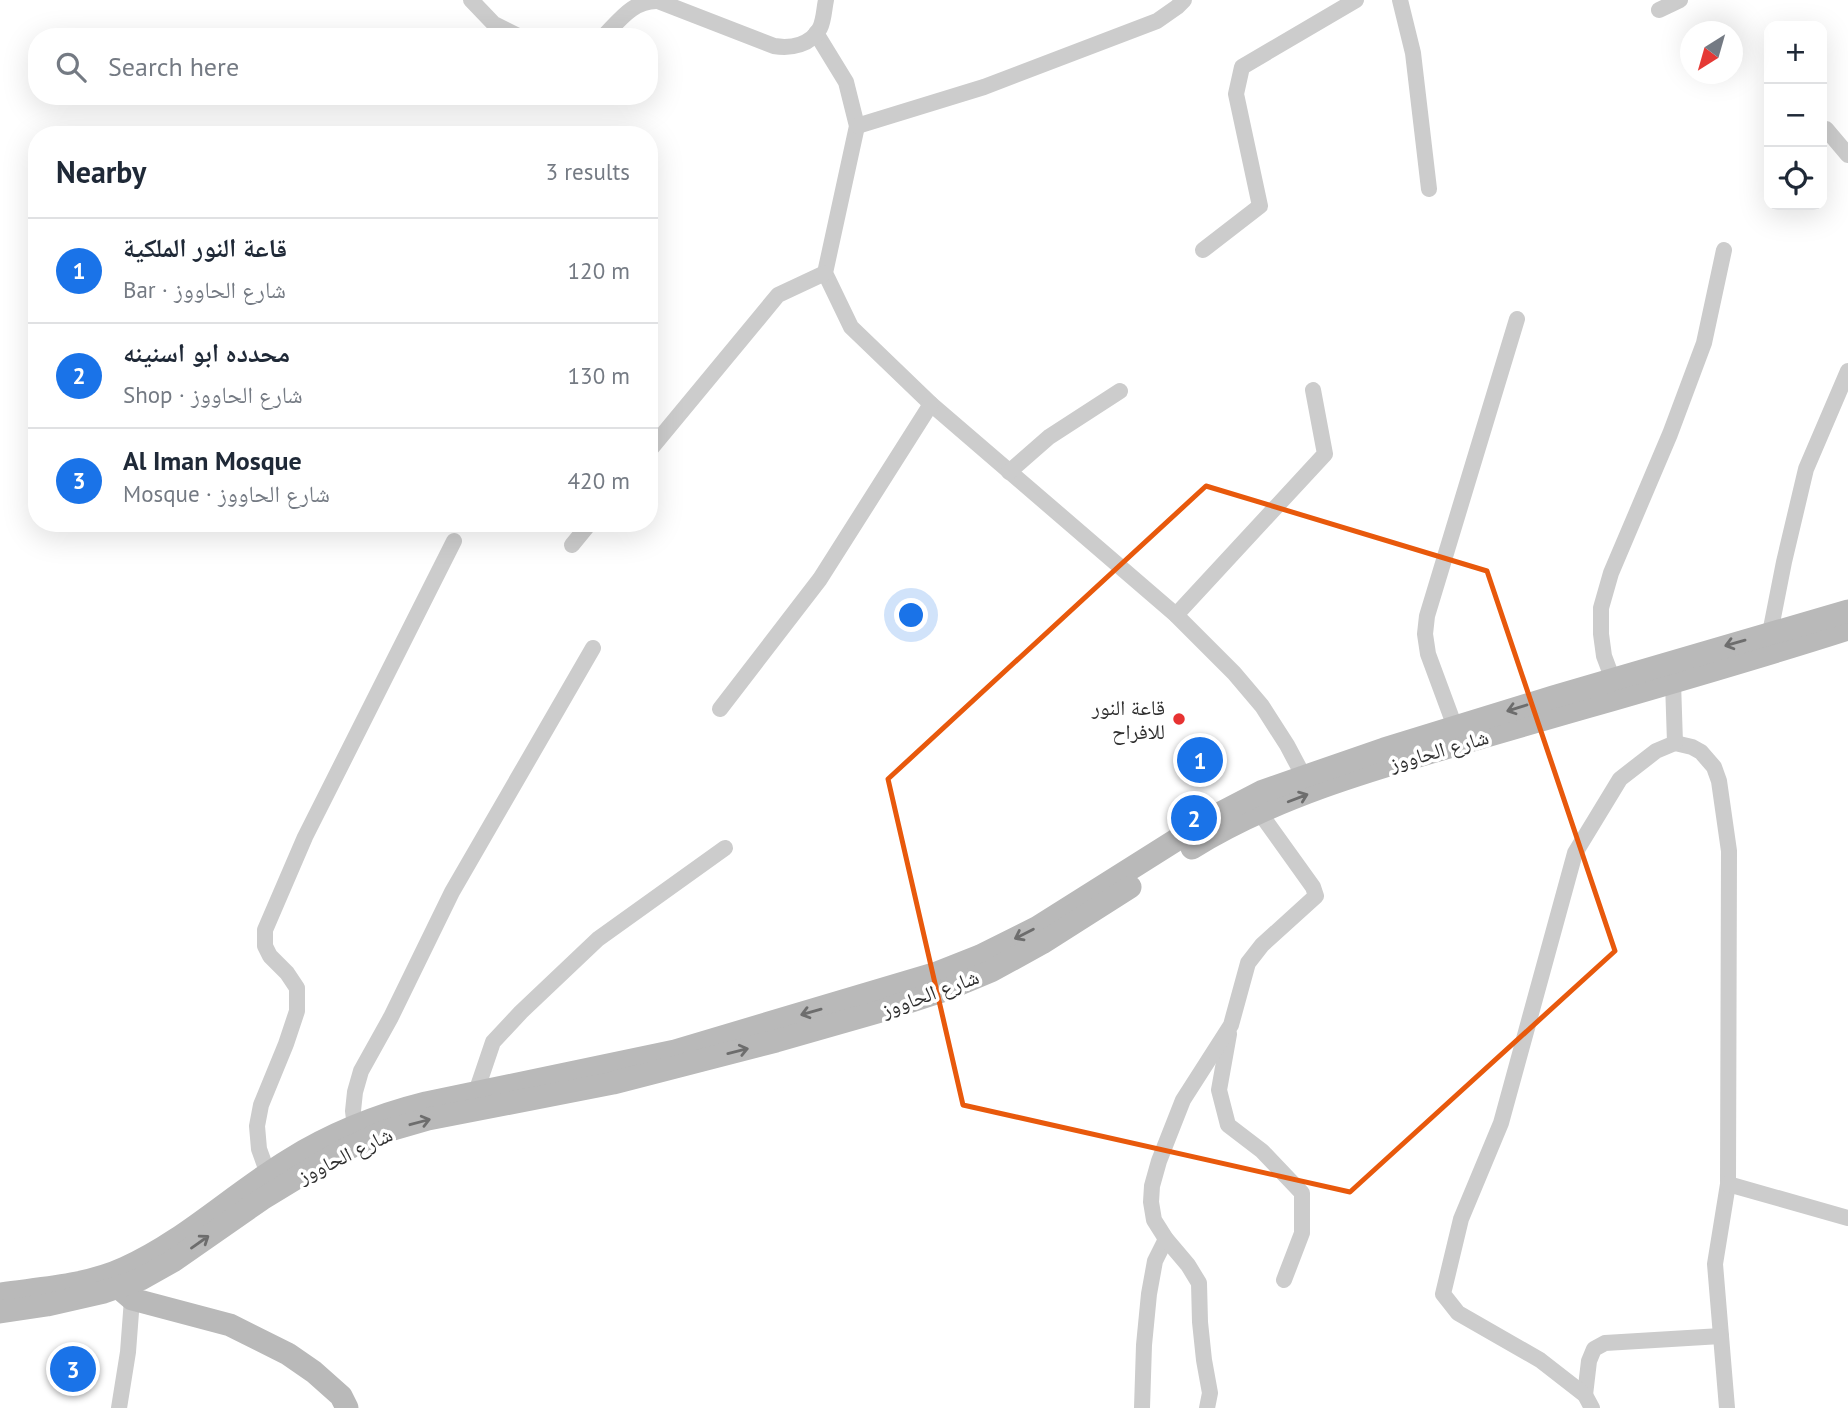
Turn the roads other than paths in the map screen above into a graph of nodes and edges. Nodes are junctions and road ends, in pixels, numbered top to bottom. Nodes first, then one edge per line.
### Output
1 (471, 0) edge
2 (826, 0) edge
3 (1184, 0) edge
4 (1356, 0) edge
5 (1400, 0) edge
6 (1680, 0) edge
7 (1659, 10) dead end
8 (502, 28) edge
9 (612, 28) edge
10 (816, 33) junction
11 (857, 126) junction
12 (1827, 130) edge
13 (1848, 155) edge
14 (1429, 189) dead end
15 (1203, 250) dead end
16 (1724, 250) dead end
17 (825, 273) junction
18 (1517, 319) dead end
19 (1848, 371) edge
20 (1313, 390) dead end
21 (1120, 391) dead end
22 (931, 404) junction
23 (658, 441) edge
24 (1009, 472) junction
25 (583, 532) edge
26 (454, 541) dead end
27 (572, 545) dead end
28 (1848, 611) edge
29 (1176, 615) junction
30 (1848, 629) edge
31 (1770, 634) junction
32 (593, 649) dead end
33 (1613, 680) junction
34 (1673, 682) junction
35 (720, 709) dead end
36 (1455, 727) junction
37 (1675, 743) junction
38 (1304, 777) junction
39 (1255, 806) junction
40 (725, 848) dead end
41 (1231, 1025) junction
42 (476, 1092) junction
43 (355, 1127) junction
44 (268, 1174) junction
45 (1728, 1184) junction
46 (1848, 1218) edge
47 (1166, 1240) junction
48 (1284, 1280) dead end
49 (120, 1287) junction
50 (0, 1294) edge
51 (0, 1312) edge
52 (1721, 1336) junction
53 (1589, 1402) edge
54 (119, 1408) edge
55 (347, 1408) edge
56 (1142, 1408) edge
57 (1207, 1408) edge
58 (1727, 1408) edge

1 - 8 street
2 - 10 street
3 - 11 street
4 - 15 street
5 - 14 street
6 - 7 street
9 - 10 street
10 - 11 street
11 - 17 street
12 - 13 street
16 - 33 street
17 - 22 street
17 - 23 street
18 - 36 street
19 - 31 street
20 - 29 street
21 - 24 street
22 - 24 street
22 - 35 street
24 - 29 street
25 - 27 street
26 - 44 street
28 - 31 main road
29 - 38 street
30 - 34 main road, شارع الحاووز
31 -> 33 main road
32 - 43 street
33 -> 36 main road
34 - 37 street
39 -> 34 main road, شارع الحاووز
36 - 38 main road
37 - 45 street
37 - 53 street
38 - 39 main road
39 - 41 street
39 -> 42 main road
49 -> 39 main road, شارع الحاووز
40 - 42 street
41 - 47 street
41 - 48 street
42 - 43 main road
43 - 44 main road
44 - 49 main road
45 - 46 street
45 - 52 street
47 - 56 street
47 - 57 street
49 - 50 main road
49 - 51 main road, شارع الحاووز
49 - 54 street
49 - 55 main road
52 - 53 street
52 - 58 street

